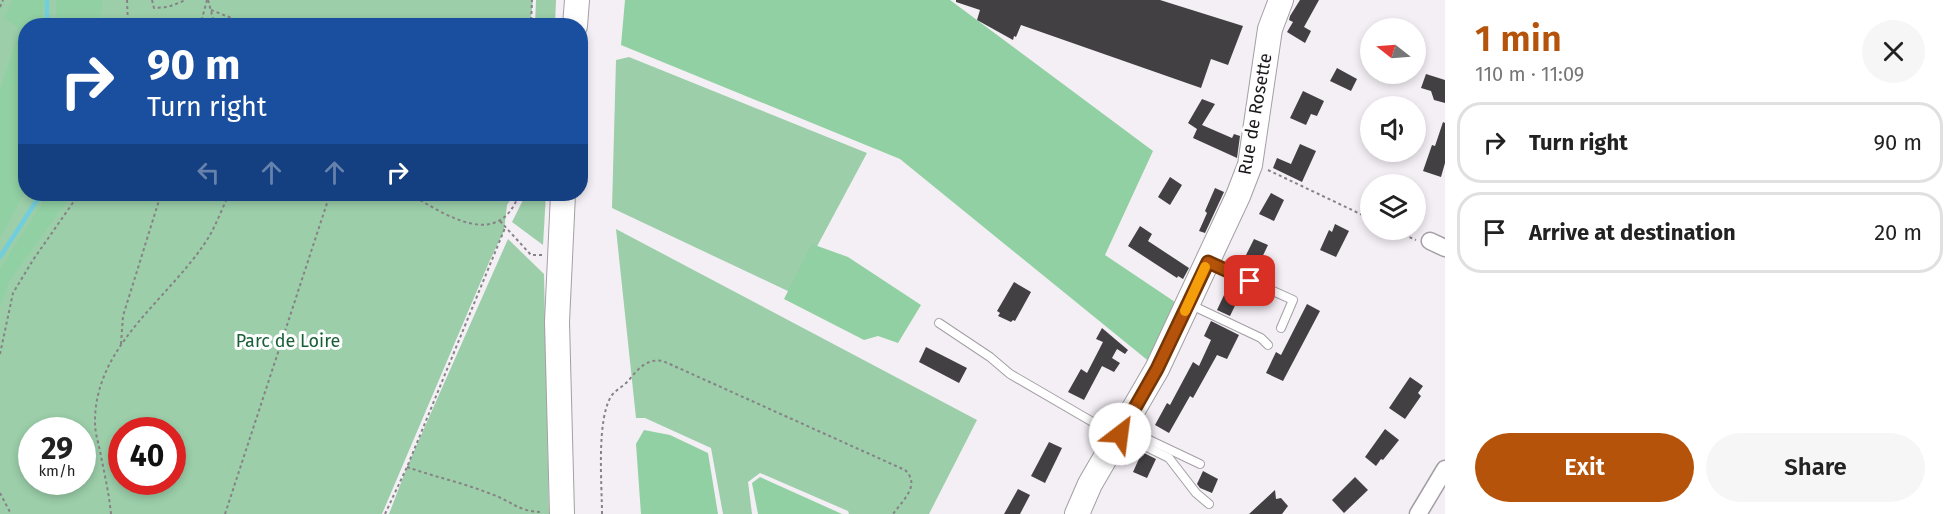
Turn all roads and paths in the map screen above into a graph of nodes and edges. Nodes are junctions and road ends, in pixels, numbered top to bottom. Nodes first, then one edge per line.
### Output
1 (3, 0) edge
2 (127, 0) edge
3 (152, 0) edge
4 (186, 0) edge
5 (207, 0) edge
6 (532, 0) edge
7 (577, 0) edge
8 (1281, 0) edge
9 (0, 7) edge
10 (211, 10) junction
11 (128, 18) edge
12 (202, 18) edge
13 (213, 18) edge
14 (232, 18) edge
15 (531, 18) edge
16 (576, 18) edge
17 (1251, 161) junction
18 (74, 201) edge
19 (160, 201) edge
20 (226, 201) edge
21 (328, 201) edge
22 (423, 201) edge
23 (515, 201) edge
24 (563, 201) edge
25 (1360, 214) edge
26 (500, 221) junction
27 (505, 228) junction
28 (1415, 240) edge
29 (1438, 245) edge
30 (548, 255) dead end
31 (1208, 262) junction
32 (1189, 303) junction
33 (939, 323) dead end
34 (1281, 328) dead end
35 (1268, 345) dead end
36 (120, 347) junction
37 (0, 354) edge
38 (1120, 433) junction
39 (1200, 464) dead end
40 (407, 467) junction
41 (1445, 469) edge
42 (0, 493) edge
43 (1209, 504) dead end
44 (556, 513) edge
45 (11, 514) edge
46 (111, 514) edge
47 (225, 514) edge
48 (385, 514) edge
49 (602, 514) edge
50 (893, 514) edge
51 (1077, 514) edge
52 (1418, 514) edge

1 - 9 path
2 - 11 path
3 - 4 path
5 - 10 path
5 - 12 path
6 - 15 path
7 - 16 street
8 - 17 street, Rue de Rosette
10 - 13 path
10 - 14 path
17 - 25 path
17 - 31 street, Rue de Rosette
18 - 37 path
19 - 36 path
20 - 36 path
21 - 47 path
22 - 26 path
23 - 26 path
24 - 44 street
26 - 27 path
27 - 30 path
27 - 40 path
28 - 29 path
31 - 32 street, Rue de Rosette
31 - 34 lane
32 - 35 lane
32 - 38 street, Rue de Rosette
33 - 38 lane
36 - 46 path
38 - 39 lane
38 - 43 lane
38 - 51 street, Rue de Rosette
40 - 44 path
40 - 48 path
41 - 52 street
42 - 45 path
49 - 50 path

